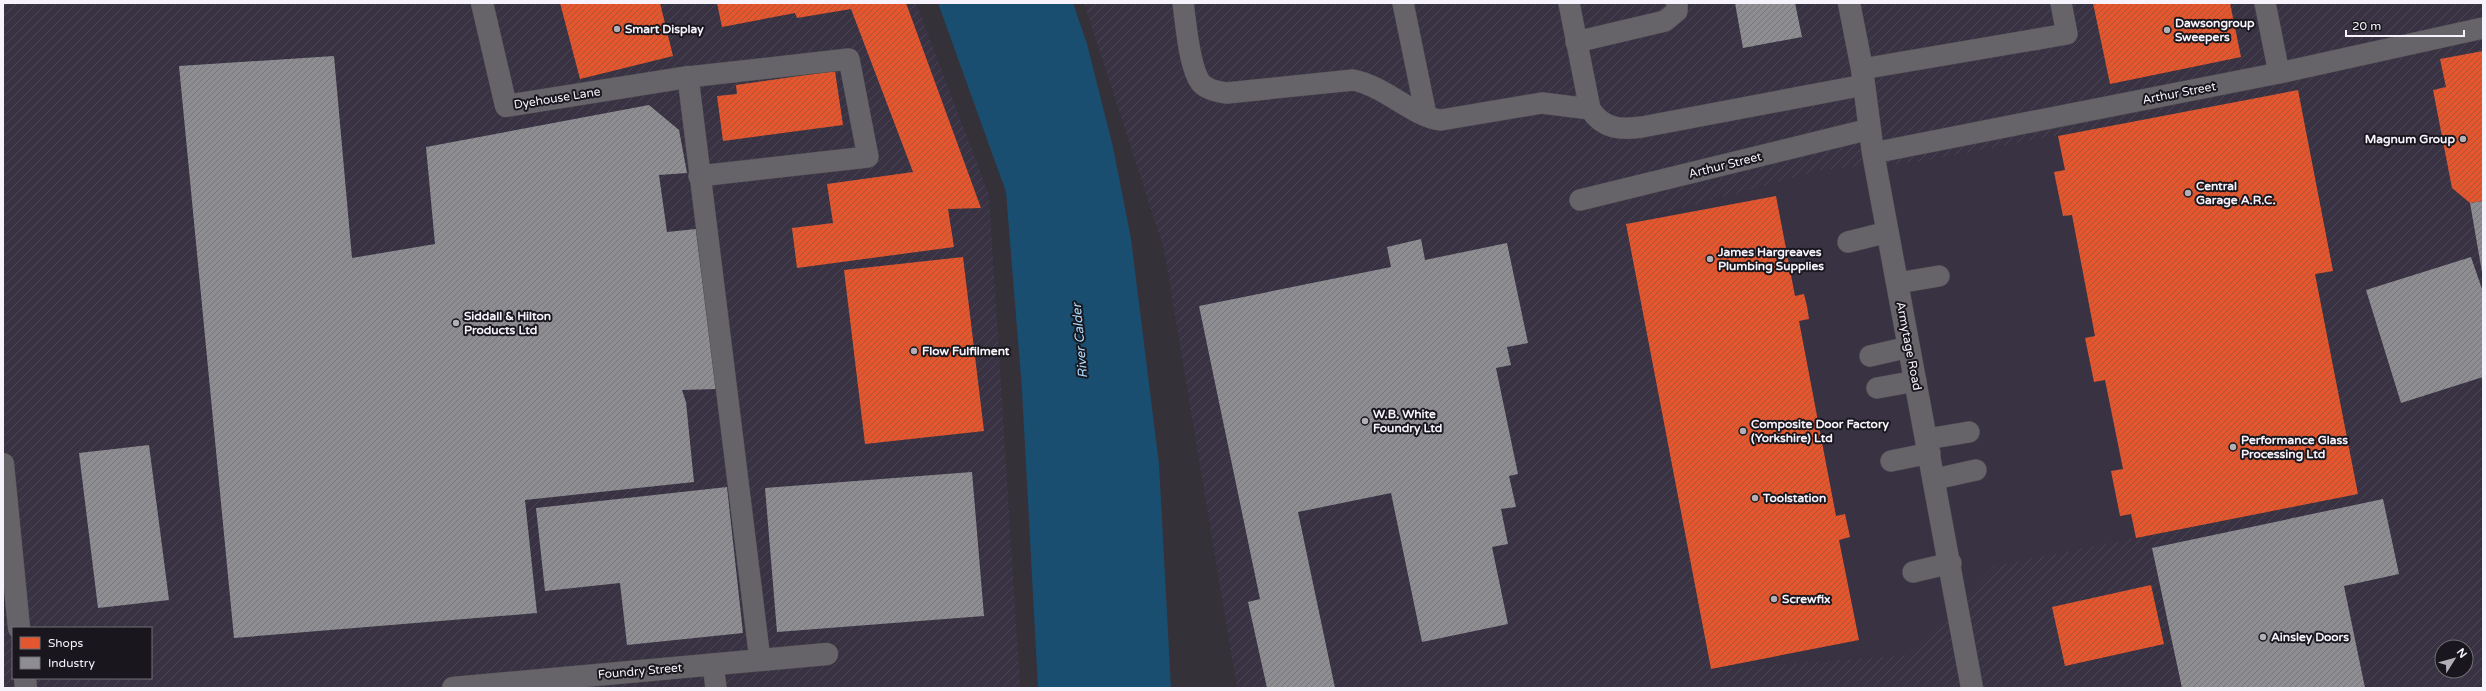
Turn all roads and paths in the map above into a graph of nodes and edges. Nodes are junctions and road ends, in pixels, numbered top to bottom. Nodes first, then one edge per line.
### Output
1 (482, 3) edge
2 (1183, 3) edge
3 (1403, 3) edge
4 (1569, 3) edge
5 (1677, 3) edge
6 (1849, 3) edge
7 (2061, 3) edge
8 (2265, 3) edge
9 (2483, 28) edge
10 (1576, 42) junction
11 (2280, 73) junction
12 (688, 77) junction
13 (1863, 77) junction
14 (1590, 109) junction
15 (1426, 115) junction
16 (1870, 129) junction
17 (1873, 153) junction
18 (699, 176) junction
19 (1580, 200) dead end
20 (1888, 232) junction
21 (1848, 242) dead end
22 (1940, 276) dead end
23 (1898, 283) junction
24 (1909, 347) junction
25 (1870, 356) dead end
26 (1916, 381) junction
27 (1877, 388) dead end
28 (1969, 432) dead end
29 (1928, 446) junction
30 (1891, 461) dead end
31 (3, 464) edge
32 (1976, 470) dead end
33 (1935, 479) junction
34 (1950, 564) junction
35 (1913, 572) dead end
36 (18, 627) edge
37 (827, 654) dead end
38 (760, 660) junction
39 (713, 664) junction
40 (453, 688) edge
41 (716, 688) edge
42 (1972, 688) edge

1 - 12 street, Dyehouse Lane
2 - 15 lane
3 - 15 lane
4 - 10 lane
5 - 10 lane
6 - 13 street, Armytage Road
7 - 13 lane
8 - 11 lane
9 - 11 lane, Arthur Street
10 - 14 lane
11 - 17 lane, Arthur Street
12 - 18 lane
12 - 18 lane
13 - 14 lane
13 - 16 street, Armytage Road
14 - 15 lane
16 - 17 street, Armytage Road
16 - 19 lane, Arthur Street
17 - 20 street, Armytage Road
18 - 38 lane
20 - 21 lane
20 - 23 street, Armytage Road
22 - 23 lane
23 - 24 street, Armytage Road
24 - 25 lane
24 - 26 street, Armytage Road
26 - 27 lane
26 - 29 street, Armytage Road
28 - 29 lane
29 - 30 lane
29 - 33 street, Armytage Road
31 - 36 street
32 - 33 lane
33 - 34 street, Armytage Road
34 - 35 lane
34 - 42 street, Armytage Road
37 - 38 street, Foundry Street
38 - 39 street, Foundry Street
39 - 40 street, Foundry Street
39 - 41 lane

